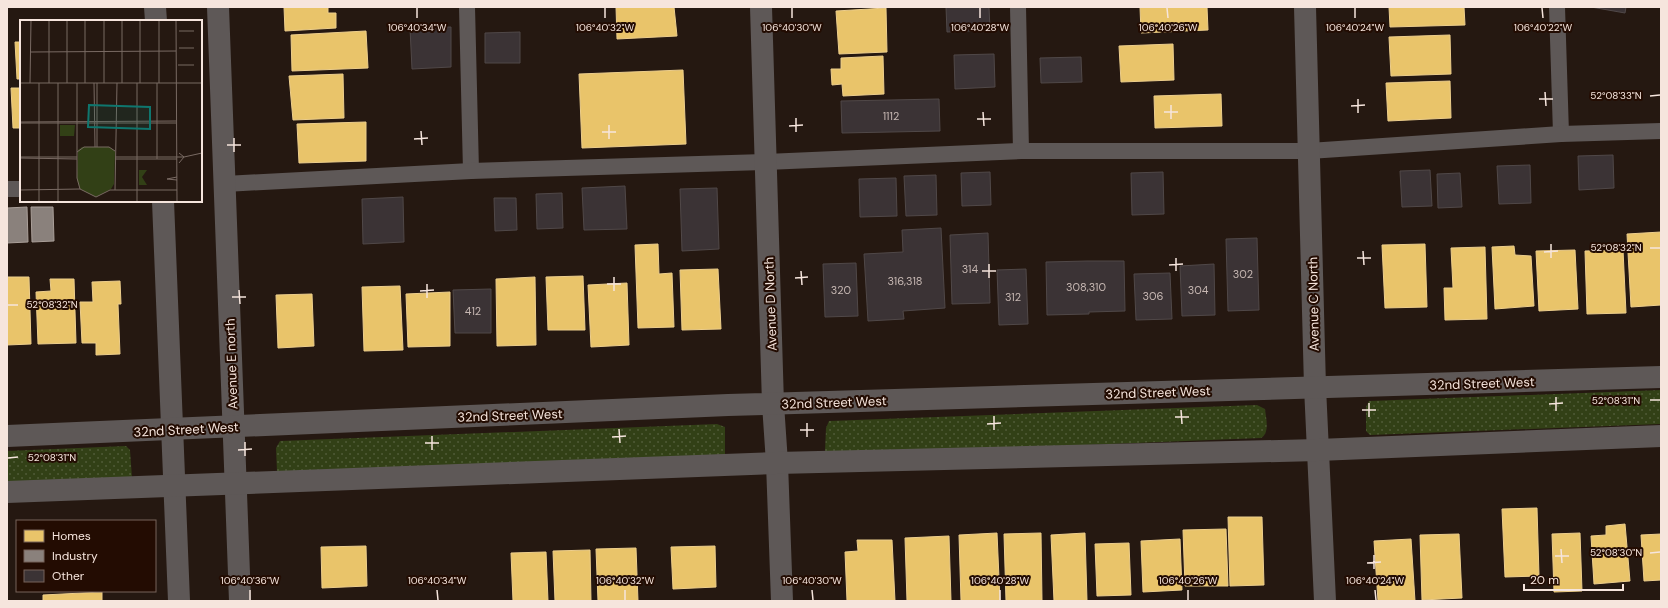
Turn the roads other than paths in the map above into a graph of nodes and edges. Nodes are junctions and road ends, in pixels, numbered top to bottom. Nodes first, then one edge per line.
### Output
1 (155, 7) edge
2 (218, 7) edge
3 (467, 7) edge
4 (761, 7) edge
5 (1018, 7) edge
6 (1305, 7) edge
7 (1557, 7) edge
8 (156, 20) edge
9 (1661, 131) edge
10 (1561, 134) junction
11 (1021, 151) junction
12 (1309, 151) junction
13 (766, 162) junction
14 (471, 171) junction
15 (225, 184) junction
16 (7, 189) edge
17 (20, 189) edge
18 (163, 202) edge
19 (1661, 377) edge
20 (1315, 387) junction
21 (773, 404) junction
22 (233, 426) junction
23 (173, 430) junction
24 (7, 436) edge
25 (1661, 436) edge
26 (1318, 450) junction
27 (777, 463) junction
28 (235, 483) junction
29 (175, 487) junction
30 (7, 492) edge
31 (179, 601) edge
32 (240, 601) edge
33 (782, 601) edge
34 (1324, 601) edge

1 - 8 street
2 - 15 street, Avenue E north
3 - 14 lane
4 - 13 street, Avenue D North
5 - 11 lane
6 - 12 street, Avenue C North
7 - 10 lane
9 - 10 lane
10 - 12 lane
11 - 12 lane
11 - 13 lane
12 - 20 street, Avenue C North
13 - 14 lane
13 - 21 street, Avenue D North
14 - 15 lane
15 - 22 street, Avenue E north
16 - 17 lane
18 - 23 street
19 - 20 street, 32nd Street West
20 - 21 street, 32nd Street West
20 - 26 street, Avenue C North
21 - 22 street, 32nd Street West
21 - 27 street, Avenue D North
22 - 23 street, 32nd Street West
22 - 28 street, Avenue E north
23 - 24 street, 32nd Street West
23 - 29 street
25 - 26 street
26 - 27 street
26 - 34 street, Avenue C North
27 - 28 street
27 - 33 street, Avenue D North
28 - 29 street
28 - 32 street, Avenue E north
29 - 30 street
29 - 31 street

